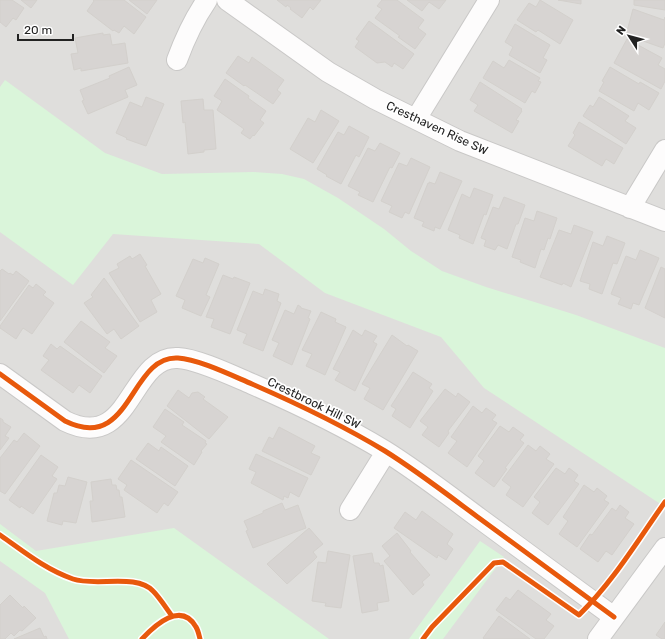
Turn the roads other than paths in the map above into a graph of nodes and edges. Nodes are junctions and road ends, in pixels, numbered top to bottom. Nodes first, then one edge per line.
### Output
1 (207, 0) edge
2 (227, 0) edge
3 (489, 0) edge
4 (177, 60) dead end
5 (416, 119) junction
6 (665, 150) edge
7 (630, 208) junction
8 (665, 221) edge
9 (0, 374) edge
10 (386, 452) junction
11 (350, 510) dead end
12 (665, 548) edge
13 (614, 617) junction
14 (598, 639) edge

1 - 4 street
2 - 5 street, Cresthaven Rise SW
3 - 5 street
5 - 7 street, Cresthaven Rise SW
6 - 7 street
7 - 8 street, Cresthaven Rise SW
9 - 10 street, Crestbrook Hill SW
10 - 11 street
10 - 13 street, Crestbrook Hill SW
12 - 13 street
13 - 14 street

